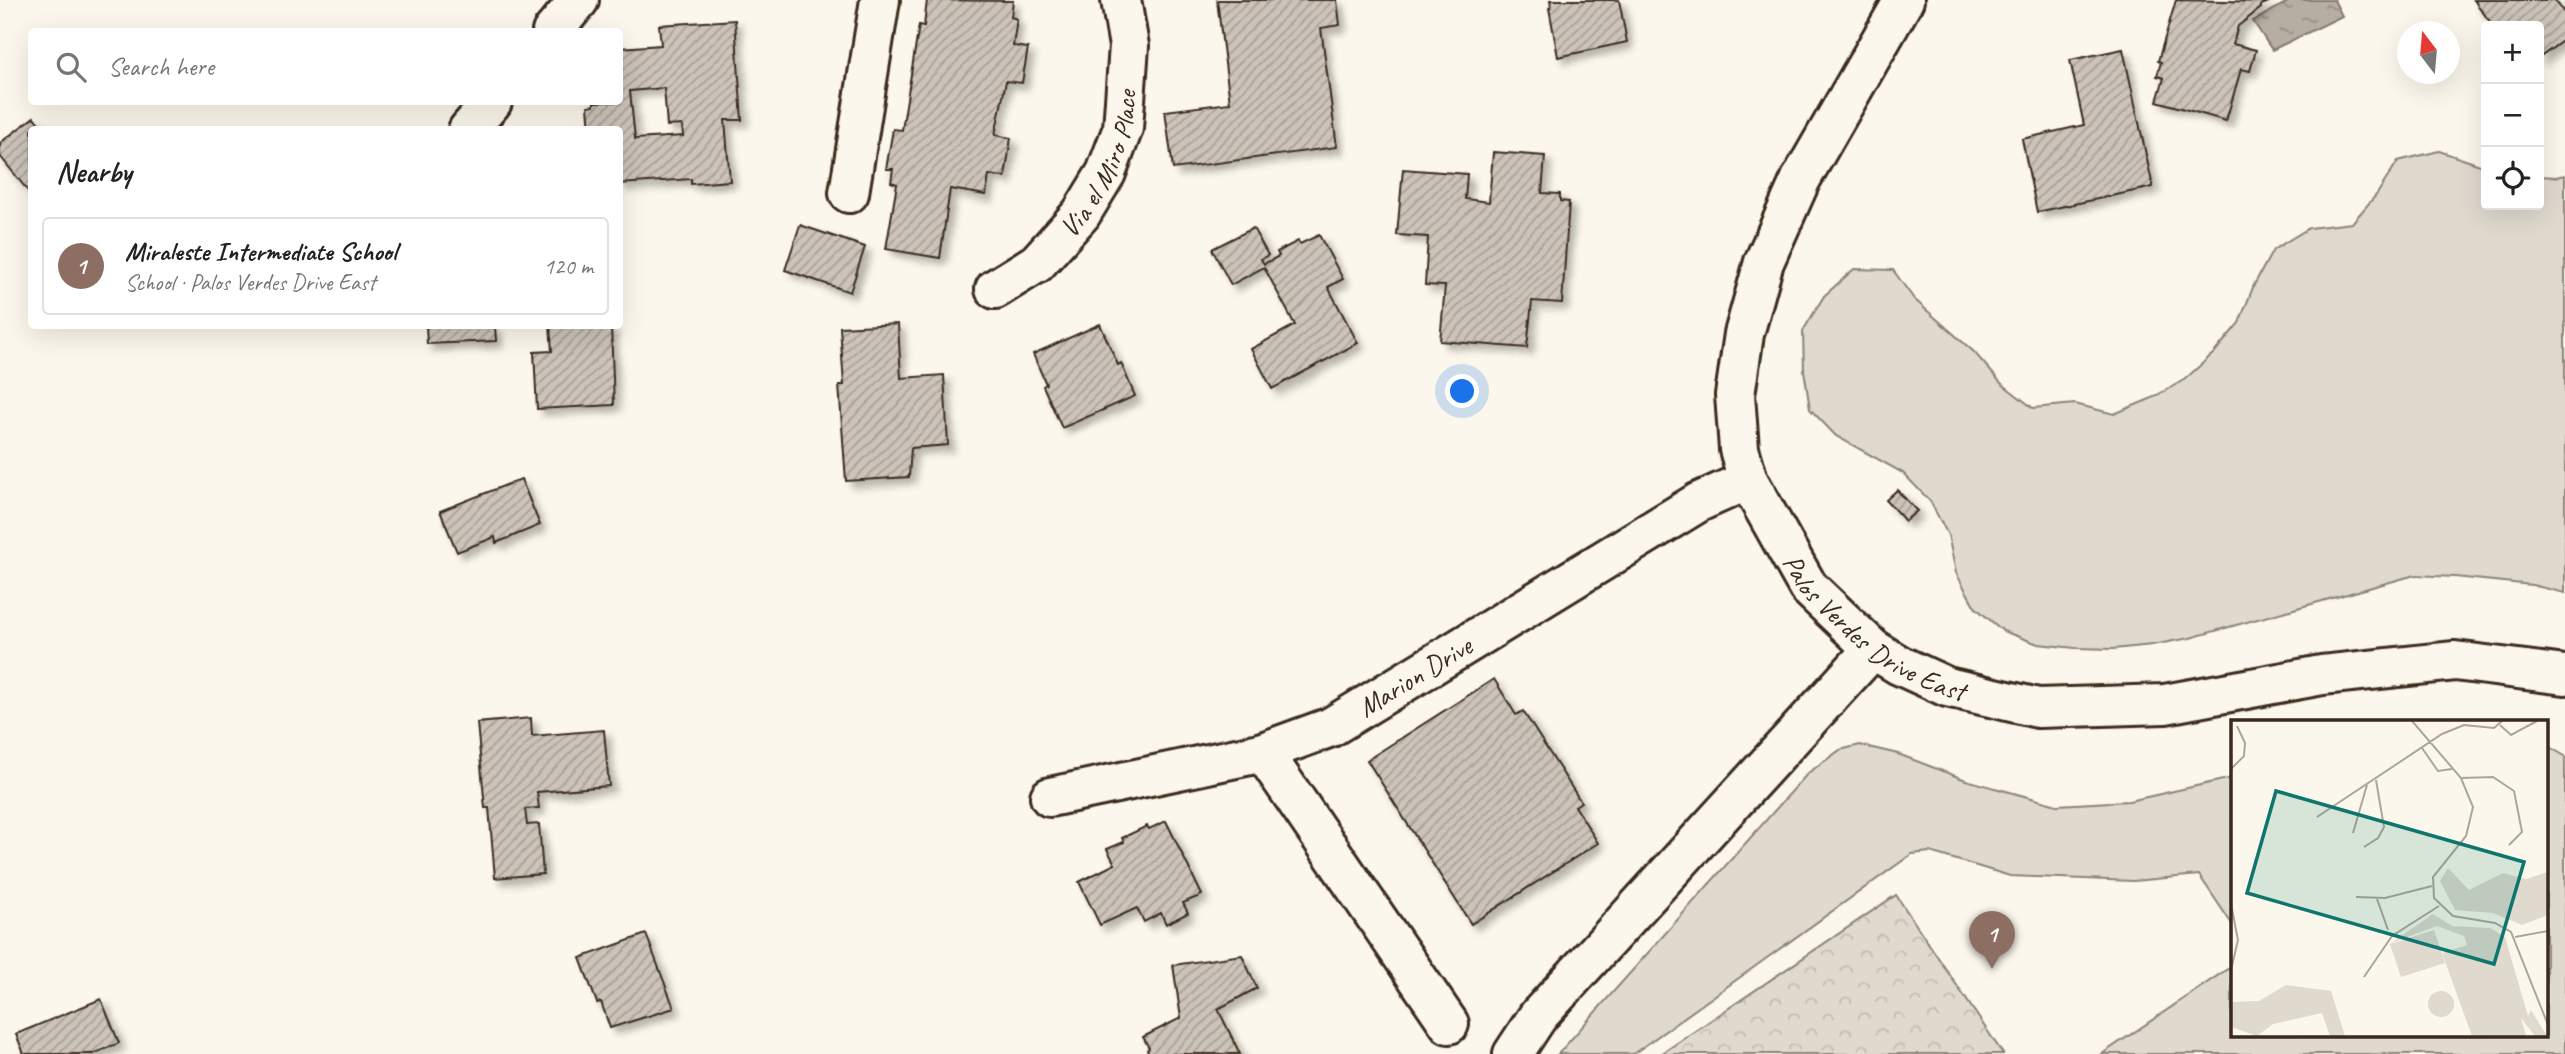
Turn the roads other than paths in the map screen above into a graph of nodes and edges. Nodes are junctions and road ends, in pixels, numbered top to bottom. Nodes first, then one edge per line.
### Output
1 (579, 0) edge
2 (880, 0) edge
3 (1121, 0) edge
4 (1904, 0) edge
5 (555, 28) edge
6 (489, 105) edge
7 (471, 126) edge
8 (849, 193) dead end
9 (995, 289) dead end
10 (1748, 480) junction
11 (1873, 649) junction
12 (2565, 675) edge
13 (1264, 752) junction
14 (1050, 797) dead end
15 (1449, 1024) dead end
16 (1513, 1054) edge

1 - 5 main road
2 - 8 main road
3 - 9 main road, Via el Miro Place
4 - 10 main road, Palos Verdes Drive East
6 - 7 main road
10 - 11 main road, Palos Verdes Drive East
10 - 13 main road, Marion Drive
11 - 12 main road, Palos Verdes Drive East
11 - 16 main road
13 - 14 main road, Marion Drive
13 - 15 main road

